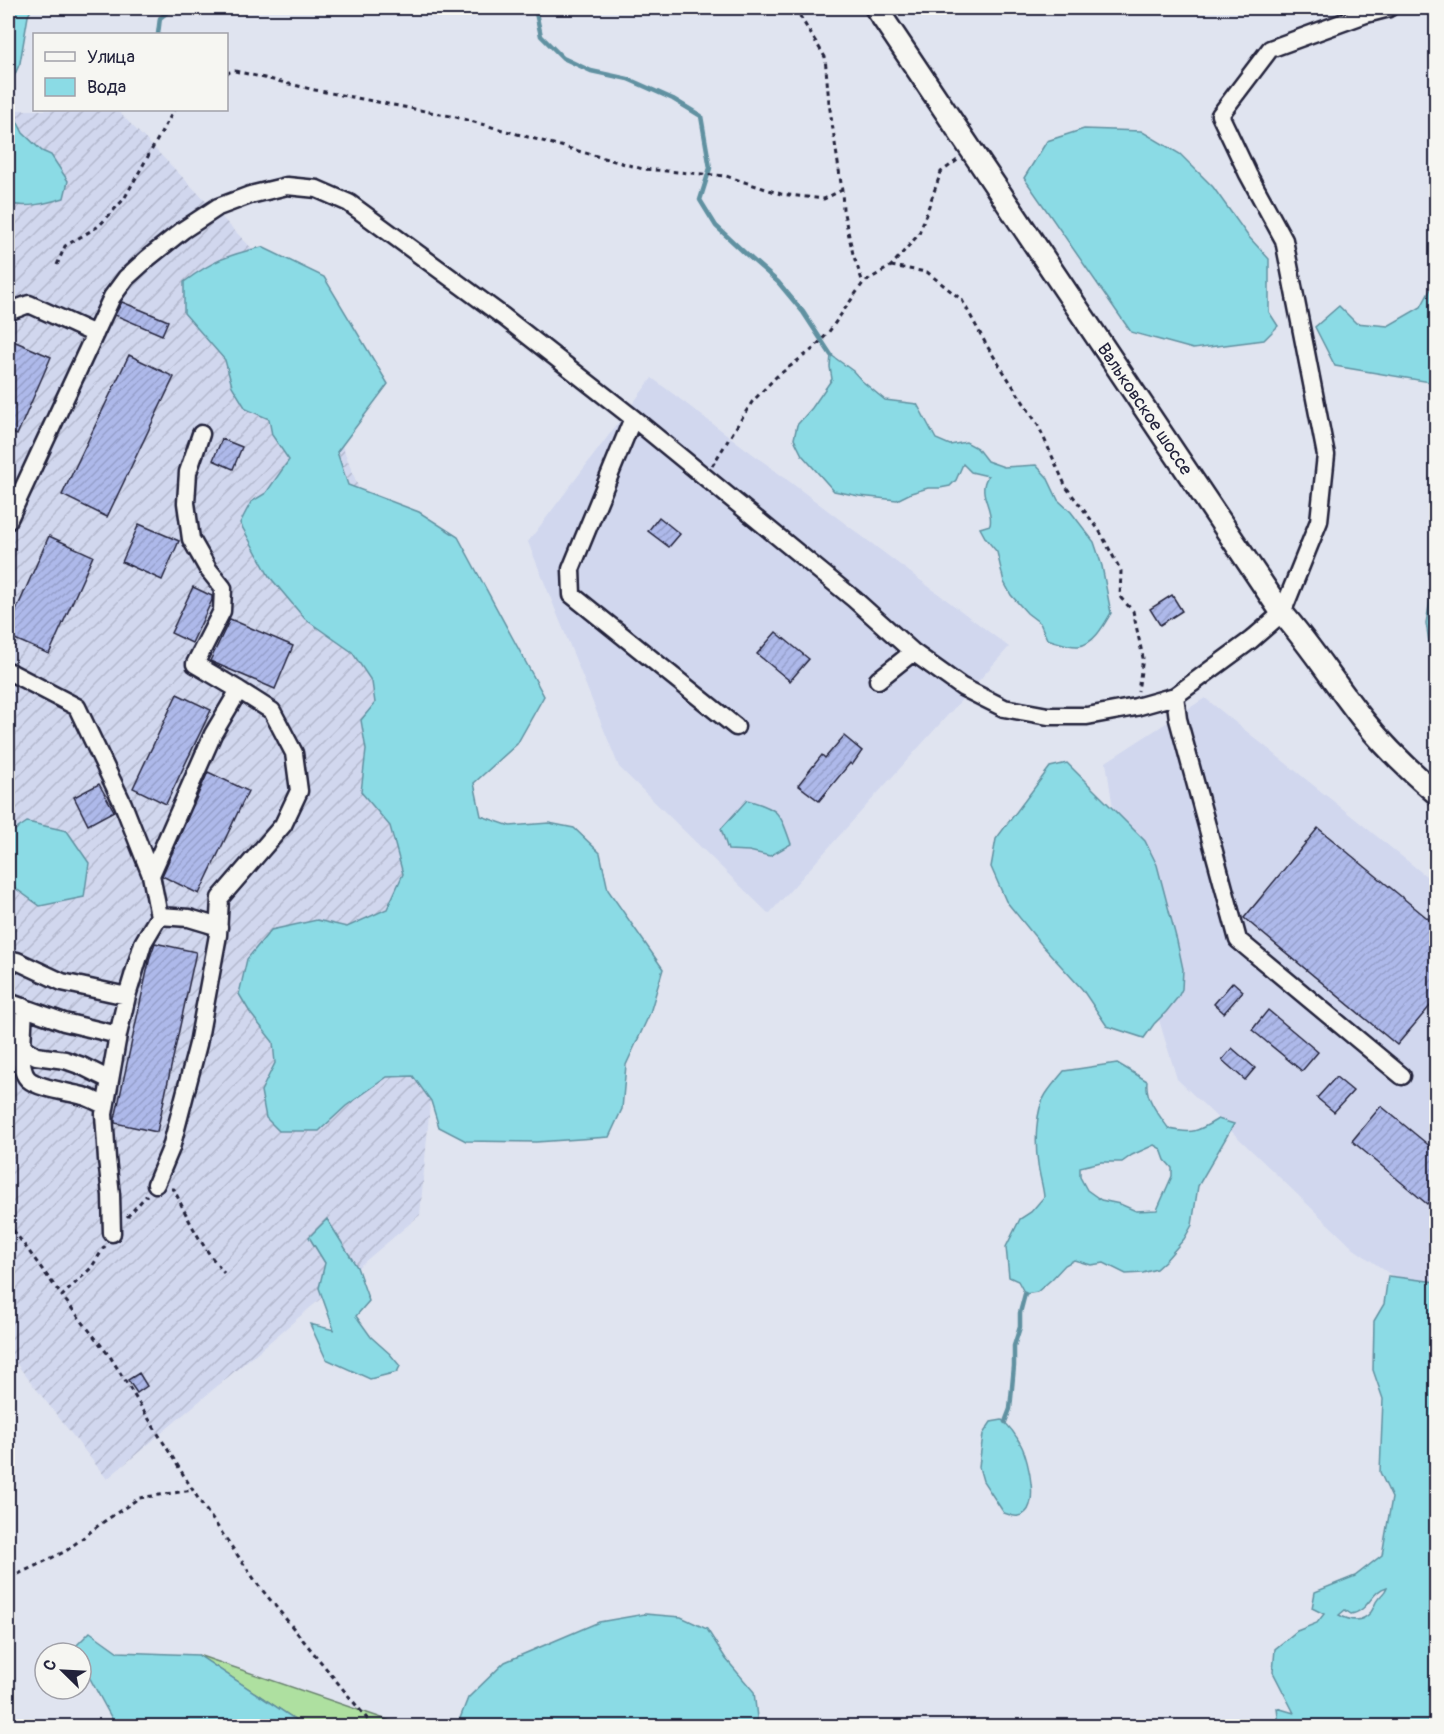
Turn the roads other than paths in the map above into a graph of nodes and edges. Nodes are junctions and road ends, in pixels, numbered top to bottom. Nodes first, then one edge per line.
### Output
1 (876, 8) edge
2 (1389, 8) edge
3 (8, 312) edge
4 (95, 334) junction
5 (633, 418) junction
6 (201, 434) dead end
7 (13, 494) edge
8 (8, 521) edge
9 (1282, 613) junction
10 (913, 652) junction
11 (8, 671) edge
12 (878, 680) dead end
13 (239, 690) junction
14 (1174, 696) junction
15 (736, 727) dead end
16 (1437, 793) edge
17 (151, 875) junction
18 (159, 916) junction
19 (219, 927) junction
20 (8, 959) edge
21 (127, 996) junction
22 (16, 1004) edge
23 (118, 1035) junction
24 (22, 1047) junction
25 (1402, 1076) dead end
26 (110, 1080) junction
27 (105, 1106) junction
28 (156, 1184) road end
29 (112, 1233) road end

1 - 9 main road, Вальковское шоссе
2 - 9 lane
3 - 4 lane
4 - 5 lane
4 - 7 lane
5 - 10 lane
5 - 15 lane
6 - 13 lane
7 - 8 lane
9 - 14 lane
9 - 16 main road, Вальковское шоссе
10 - 12 lane
10 - 14 lane
11 - 17 lane
13 - 17 lane
13 - 19 lane
14 - 25 lane
17 - 18 lane
18 - 19 lane
18 - 21 lane
19 - 28 lane
20 - 21 lane
21 - 23 lane
22 - 23 lane
22 - 24 lane
23 - 26 lane
24 - 26 lane
24 - 27 lane
26 - 27 lane
27 - 29 lane

